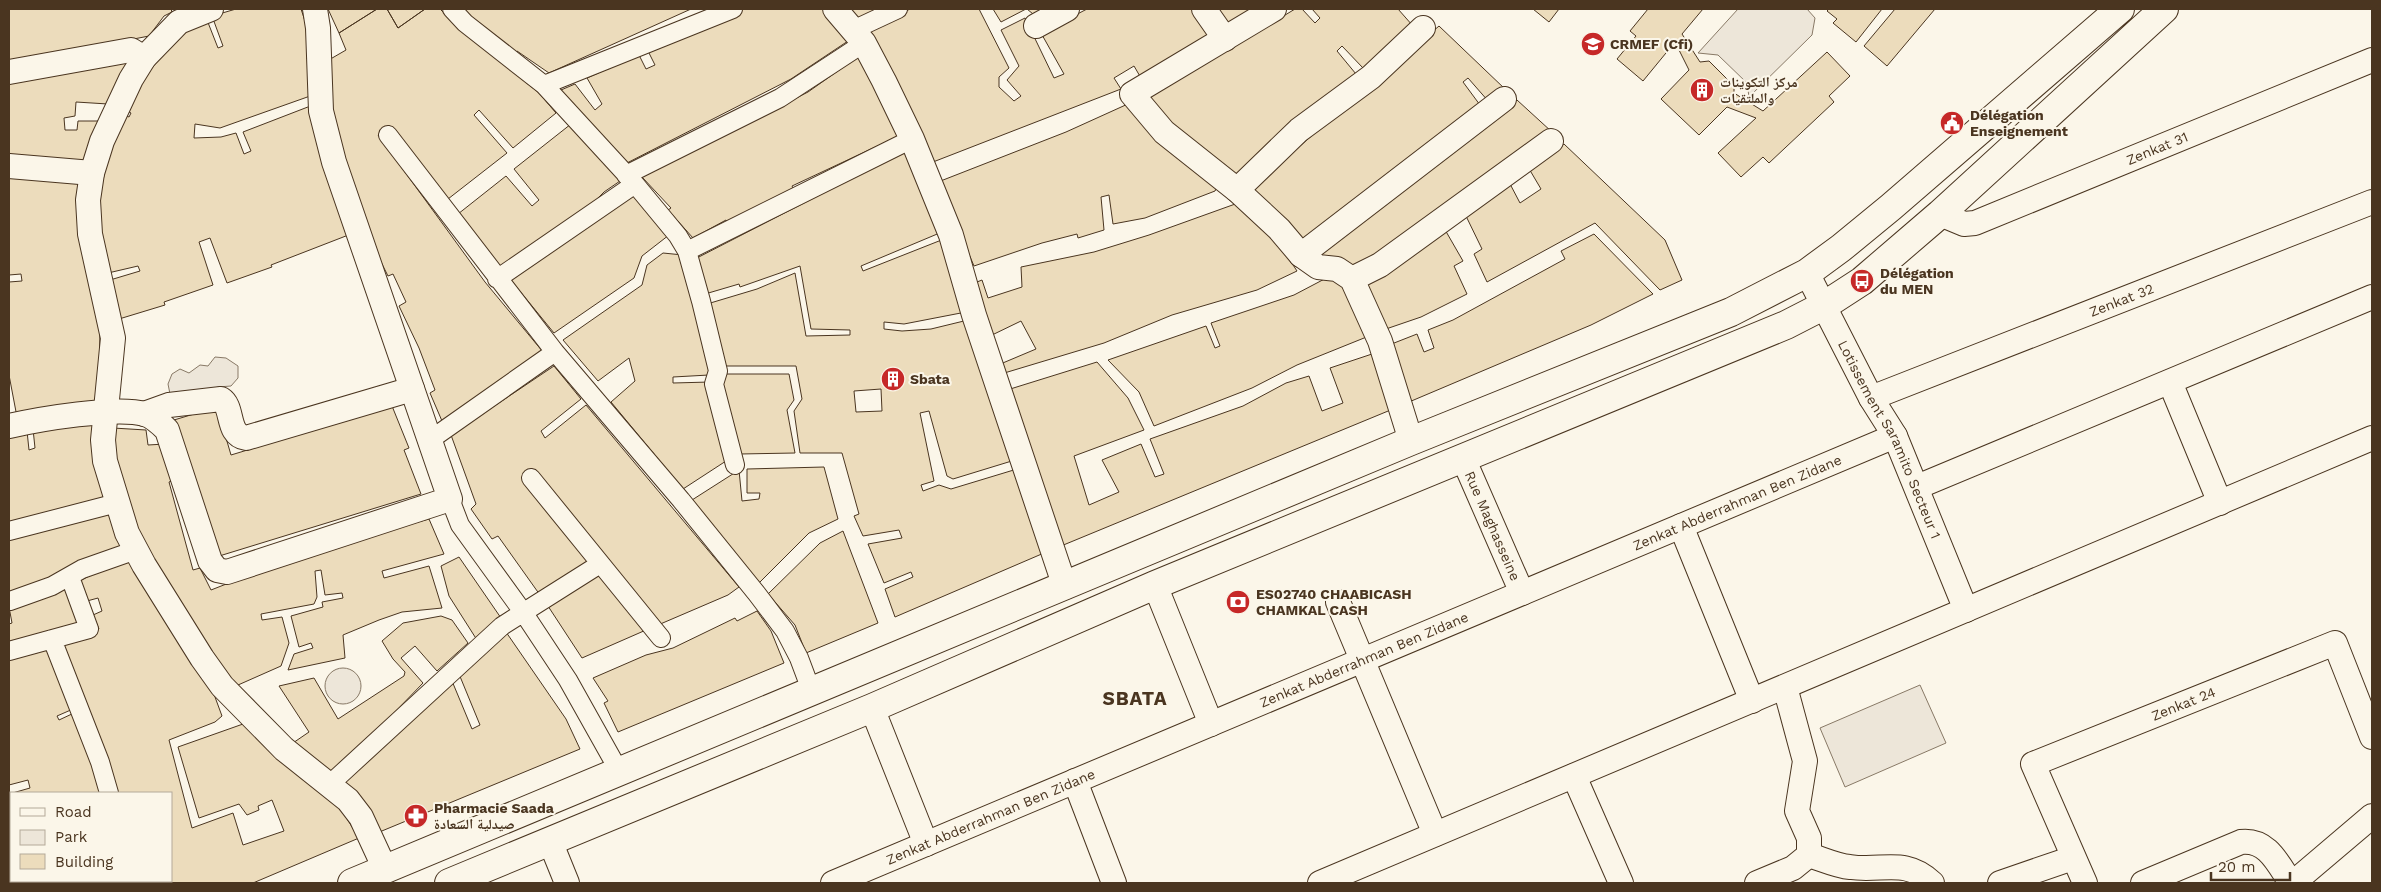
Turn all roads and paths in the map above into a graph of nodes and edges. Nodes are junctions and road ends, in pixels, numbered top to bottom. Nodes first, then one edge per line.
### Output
1 (211, 9) edge
2 (315, 9) edge
3 (452, 9) edge
4 (733, 9) edge
5 (835, 9) edge
6 (898, 9) edge
7 (1067, 9) edge
8 (1204, 9) edge
9 (1274, 9) edge
10 (2120, 9) edge
11 (2164, 9) edge
12 (1036, 26) dead end
13 (1424, 28) dead end
14 (858, 37) junction
15 (1225, 39) junction
16 (144, 58) junction
17 (2372, 60) edge
18 (9, 72) edge
19 (544, 85) junction
20 (1504, 99) dead end
21 (388, 135) dead end
22 (912, 139) junction
23 (1551, 141) dead end
24 (9, 166) edge
25 (92, 173) junction
26 (630, 179) junction
27 (1237, 190) junction
28 (2372, 202) edge
29 (1940, 214) junction
30 (687, 251) junction
31 (1301, 255) junction
32 (1807, 273) junction
33 (497, 279) junction
34 (1352, 279) junction
35 (2372, 297) edge
36 (1825, 305) junction
37 (555, 352) junction
38 (2170, 382) junction
39 (412, 390) junction
40 (1871, 398) junction
41 (105, 412) junction
42 (144, 414) junction
43 (9, 426) edge
44 (1895, 436) junction
45 (2372, 438) edge
46 (430, 440) junction
47 (1412, 441) junction
48 (1463, 458) junction
49 (735, 465) dead end
50 (531, 478) dead end
51 (1917, 487) junction
52 (450, 499) junction
53 (117, 503) junction
54 (2220, 503) junction
55 (1681, 526) junction
56 (9, 531) edge
57 (136, 550) junction
58 (600, 564) junction
59 (70, 577) junction
60 (1155, 585) junction
61 (1065, 587) junction
62 (1522, 593) junction
63 (10, 601) dead end
64 (1338, 602) dead end
65 (1966, 610) junction
66 (523, 612) junction
67 (661, 638) dead end
68 (52, 639) junction
69 (9, 652) edge
70 (1363, 659) junction
71 (1785, 686) junction
72 (811, 690) junction
73 (1752, 701) junction
74 (872, 708) junction
75 (1211, 724) junction
76 (2372, 737) edge
77 (619, 771) junction
78 (1574, 776) junction
79 (1075, 781) junction
80 (329, 785) junction
81 (109, 792) edge
82 (2372, 816) edge
83 (1435, 834) junction
84 (550, 841) junction
85 (926, 844) junction
86 (1809, 855) junction
87 (2073, 858) junction
88 (385, 869) junction
89 (1373, 872) edge
90 (352, 883) edge
91 (449, 883) edge
92 (568, 883) edge
93 (833, 883) edge
94 (1114, 883) edge
95 (1320, 883) edge
96 (1621, 883) edge
97 (1758, 883) edge
98 (1932, 883) edge
99 (2000, 883) edge
100 (2085, 883) edge
101 (2143, 883) edge
102 (2292, 883) edge

1 - 16 street
2 - 39 street
3 - 19 street
4 - 19 street
5 - 14 street
6 - 14 street
7 - 12 street
8 - 15 street
9 - 15 street
10 - 32 main road
11 - 29 main road
13 - 27 street
14 - 22 street
14 - 26 street
15 - 27 street
16 - 18 street
16 - 25 street
17 - 29 street, Zenkat 31
19 - 26 street
20 - 31 street
21 - 33 street
22 - 30 street
22 - 61 street
23 - 34 street
24 - 25 street
25 - 41 street
26 - 30 street
26 - 33 street
27 - 31 street
28 - 40 street, Zenkat 32
29 - 36 main road
30 - 49 street
31 - 34 street
32 - 36 street, Lotissement Saramito Secteur 1
32 - 47 main road
33 - 37 street
34 - 47 street
35 - 38 street
36 - 40 street, Lotissement Saramito Secteur 1
36 - 48 main road
37 - 46 street
37 - 72 street
38 - 51 street
38 - 54 street
39 - 42 street
39 - 46 street
40 - 44 street, Lotissement Saramito Secteur 1
41 - 42 street
41 - 43 street
41 - 53 street
42 - 52 street
44 - 51 street, Lotissement Saramito Secteur 1
44 - 55 street, Zenkat Abderrahman Ben Zidane
45 - 54 street
46 - 52 street
47 - 61 main road
48 - 60 main road
48 - 62 street, Rue Maghasseine
50 - 58 street
51 - 65 street, Lotissement Saramito Secteur 1
52 - 66 street
53 - 56 street
53 - 57 street
54 - 65 street
55 - 62 street, Zenkat Abderrahman Ben Zidane
55 - 73 street
57 - 59 street
57 - 80 street
58 - 66 street
58 - 67 street
59 - 63 street
59 - 68 street
60 - 74 main road
60 - 75 street
61 - 72 main road
62 - 70 street, Zenkat Abderrahman Ben Zidane
64 - 70 street
65 - 71 street
66 - 77 street
66 - 80 street
68 - 69 street
68 - 81 street
70 - 75 street, Zenkat Abderrahman Ben Zidane
70 - 83 street
71 - 73 street
71 - 86 street
72 - 77 main road
73 - 78 street
74 - 84 main road
74 - 85 street
75 - 79 street, Zenkat Abderrahman Ben Zidane
76 - 87 street, Zenkat 24
77 - 88 main road
78 - 83 street
78 - 96 street
79 - 85 street, Zenkat Abderrahman Ben Zidane
79 - 94 street
80 - 88 street
82 - 102 street
83 - 89 street
84 - 91 main road
84 - 92 street
85 - 93 street, Zenkat Abderrahman Ben Zidane
86 - 97 street
86 - 98 street
87 - 99 street
87 - 100 street
88 - 90 main road
89 - 95 street
101 - 102 street

